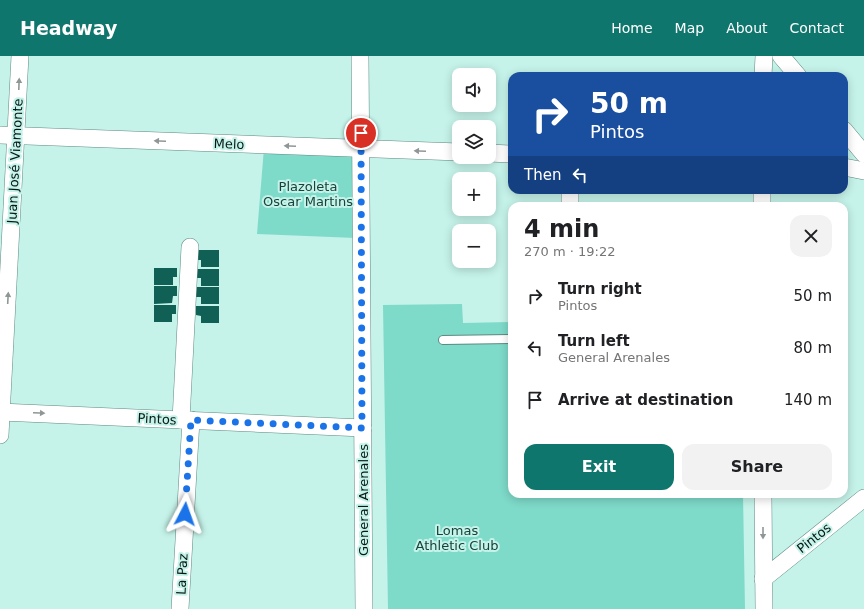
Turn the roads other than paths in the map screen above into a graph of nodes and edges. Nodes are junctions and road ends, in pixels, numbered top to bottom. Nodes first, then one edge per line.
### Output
1 (20, 56) edge
2 (360, 56) edge
3 (764, 56) edge
4 (781, 56) edge
5 (763, 72) edge
6 (795, 72) edge
7 (8, 135) edge
8 (848, 135) edge
9 (361, 149) junction
10 (452, 152) edge
11 (496, 153) edge
12 (508, 154) edge
13 (864, 154) edge
14 (848, 168) edge
15 (864, 171) edge
16 (190, 247) dead end
17 (508, 339) edge
18 (443, 340) dead end
19 (1, 412) edge
20 (186, 420) junction
21 (362, 428) junction
22 (0, 435) edge
23 (763, 498) edge
24 (864, 498) edge
25 (763, 579) junction
26 (180, 609) edge
27 (364, 609) edge
28 (764, 609) edge

7 -> 1 street, Juan José Viamonte
2 - 9 street, General Arenales
3 - 5 street
4 - 6 street
9 -> 7 street, Melo
19 -> 7 street, Juan José Viamonte
8 - 13 street
10 -> 9 street, Melo
9 - 21 street, General Arenales
11 - 12 street
14 - 15 street
16 - 20 street, La Paz
17 - 18 lane
19 -> 20 street, Pintos
19 - 22 street, Juan José Viamonte
20 - 21 street, Pintos
20 - 26 street, La Paz
21 - 27 street, General Arenales
23 -> 25 street
24 - 25 street, Pintos
25 - 28 street

